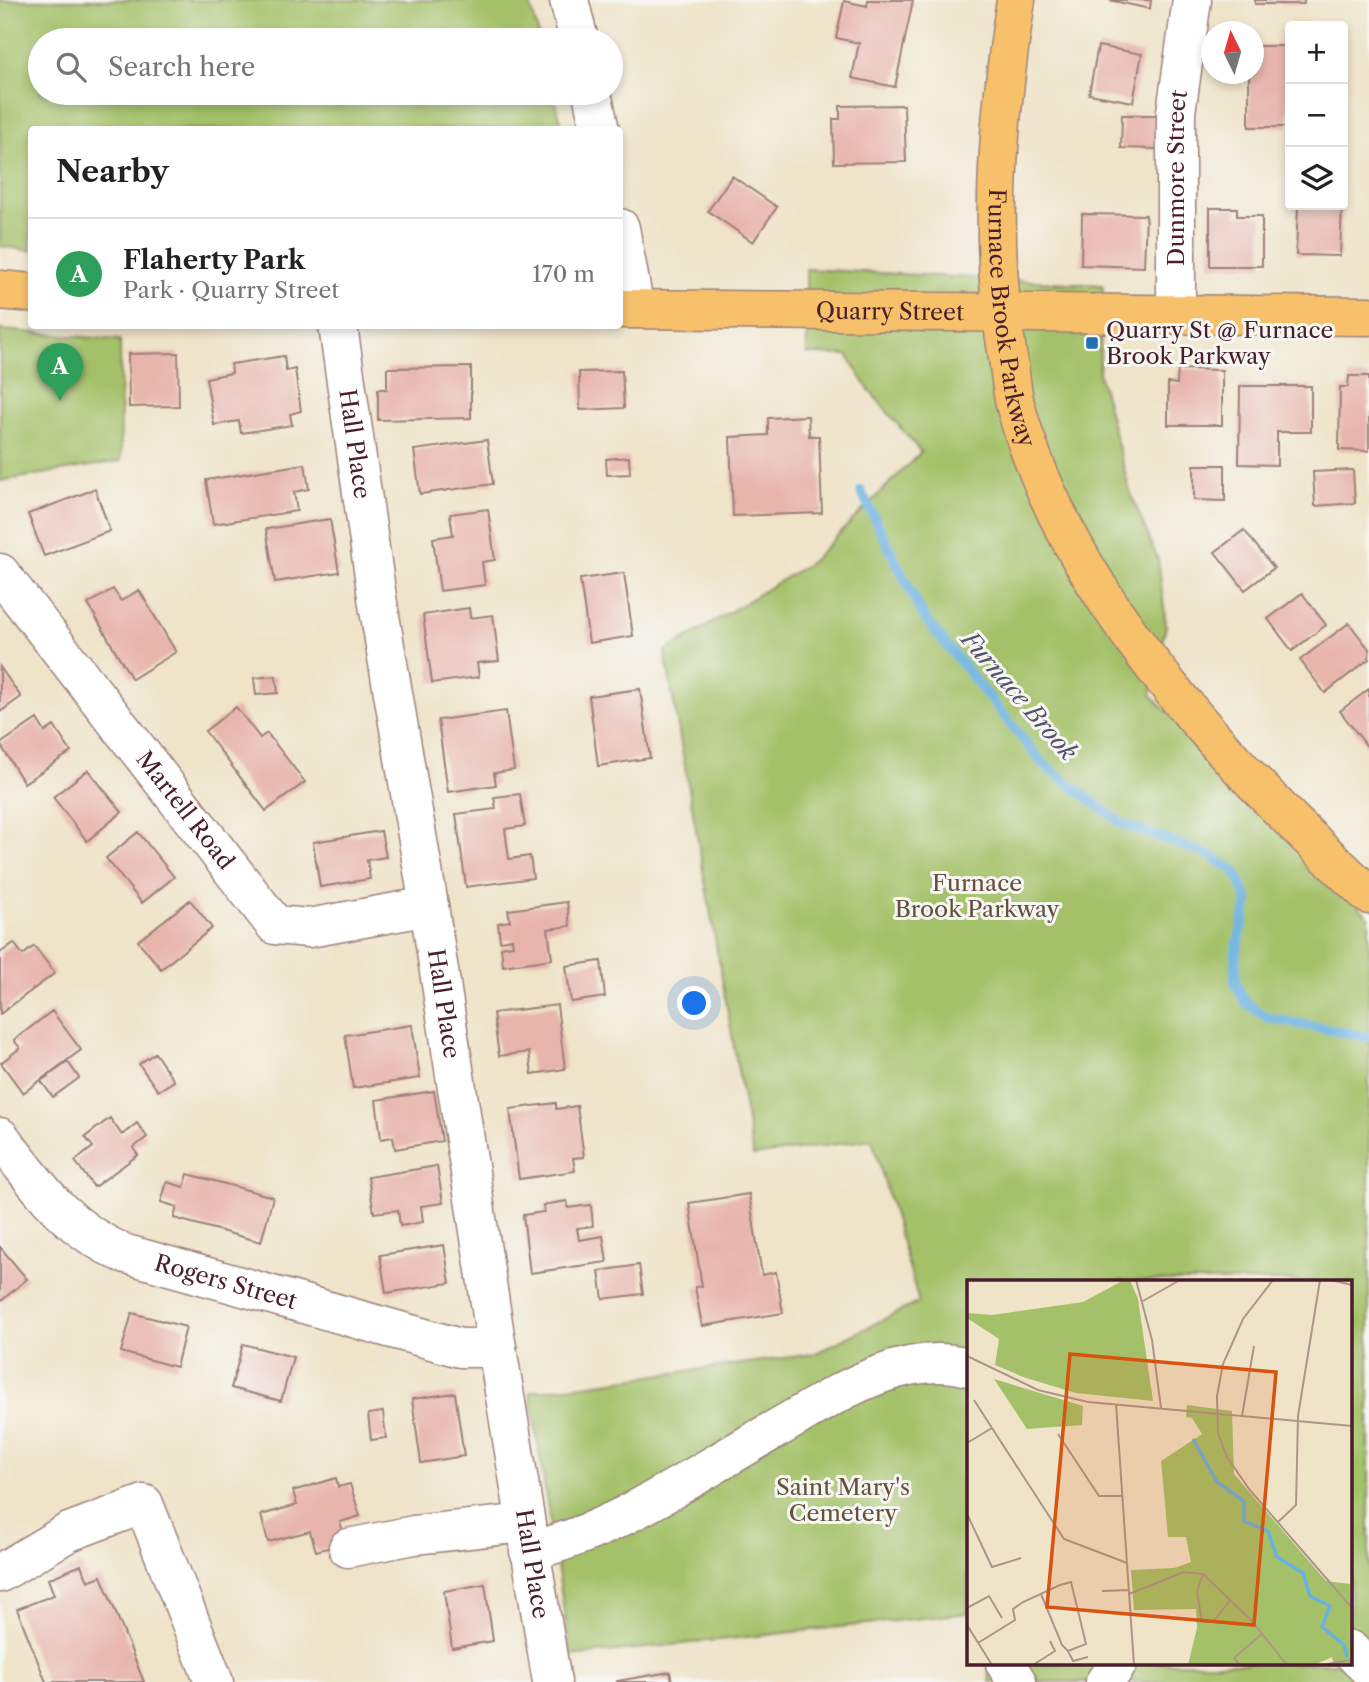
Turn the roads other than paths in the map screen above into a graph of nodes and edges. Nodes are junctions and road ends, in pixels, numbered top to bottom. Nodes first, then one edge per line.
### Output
1 (569, 0) edge
2 (1016, 0) edge
3 (1192, 0) edge
4 (576, 28) edge
5 (595, 105) edge
6 (599, 126) edge
7 (623, 263) edge
8 (0, 290) edge
9 (28, 293) edge
10 (627, 309) edge
11 (1000, 312) junction
12 (1175, 314) junction
13 (1369, 316) edge
14 (338, 329) edge
15 (0, 573) edge
16 (1369, 895) edge
17 (429, 906) junction
18 (0, 1137) edge
19 (497, 1348) junction
20 (967, 1367) edge
21 (527, 1537) junction
22 (348, 1548) dead end
23 (0, 1573) edge
24 (1352, 1652) edge
25 (1006, 1664) edge
26 (1117, 1664) edge
27 (1369, 1669) edge
28 (214, 1682) edge
29 (552, 1682) edge
30 (1017, 1682) edge
31 (1105, 1682) edge

1 - 4 street
2 - 11 main road, Furnace Brook Parkway
3 - 12 street, Dunmore Street
5 - 6 street
7 - 10 street
8 - 9 main road
10 - 11 main road, Quarry Street
11 - 12 main road, Quarry Street
11 - 16 main road, Furnace Brook Parkway
12 - 13 main road, Quarry Street
14 - 17 street, Hall Place
15 - 17 street, Martell Road
17 - 19 street, Hall Place
18 - 19 street, Rogers Street
19 - 21 street, Hall Place
20 - 21 street
21 - 22 street
21 - 29 street, Hall Place
23 - 28 street
24 - 27 street
25 - 30 street
26 - 31 street

